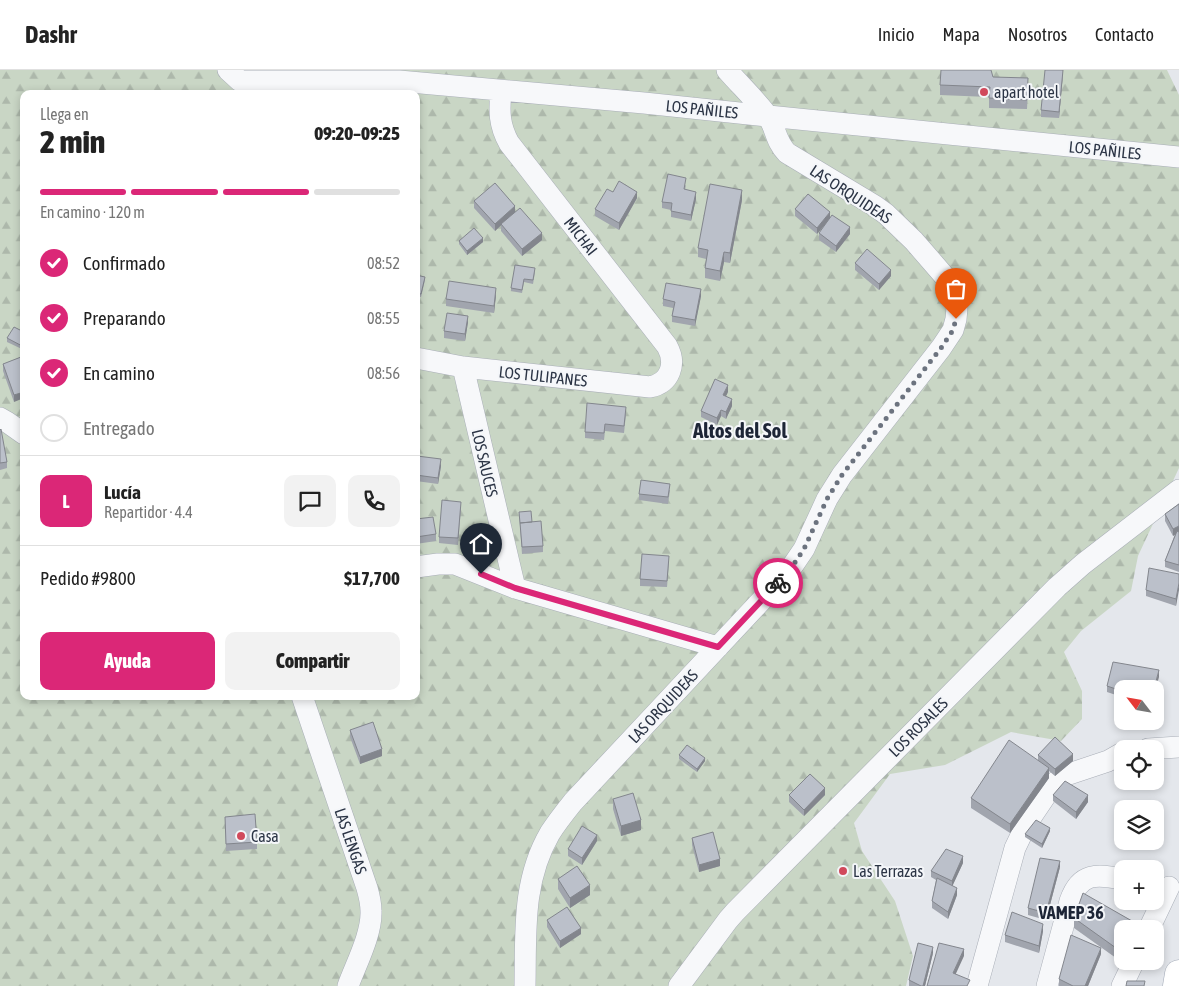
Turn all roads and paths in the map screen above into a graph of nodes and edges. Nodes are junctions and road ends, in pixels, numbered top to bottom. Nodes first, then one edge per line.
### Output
1 (728, 70) edge
2 (235, 82) edge
3 (501, 91) junction
4 (768, 116) junction
5 (1179, 157) edge
6 (420, 359) edge
7 (463, 367) junction
8 (667, 376) joint
9 (0, 418) edge
10 (20, 431) edge
11 (1179, 490) edge
12 (420, 566) edge
13 (515, 588) junction
14 (718, 647) junction
15 (303, 700) edge
16 (1179, 747) edge
17 (1164, 748) edge
18 (1114, 758) edge
19 (1114, 878) edge
20 (1168, 887) edge
21 (1153, 920) edge
22 (1130, 970) edge
23 (1179, 974) edge
24 (348, 986) edge
25 (524, 986) edge
26 (679, 986) edge
27 (977, 986) edge
28 (1047, 986) edge
29 (1122, 986) edge
30 (1177, 986) edge

1 - 4 street, LAS ORQUIDEAS
2 - 3 street, LOS PAÑILES
3 - 4 street, LOS PAÑILES
3 - 8 street, MICHAI
4 - 5 street, LOS PAÑILES
4 - 14 street, LAS ORQUIDEAS
6 - 7 street, LOS TULIPANES
7 - 8 street, LOS TULIPANES
7 - 13 street, LOS SAUCES
9 - 10 street
11 - 26 street, LOS ROSALES
12 - 13 street
13 - 14 street
14 - 25 street, LAS ORQUIDEAS
15 - 24 street, LAS LENGAS
16 - 17 street
18 - 27 street
19 - 28 street
20 - 21 street
22 - 29 street
23 - 30 main road

